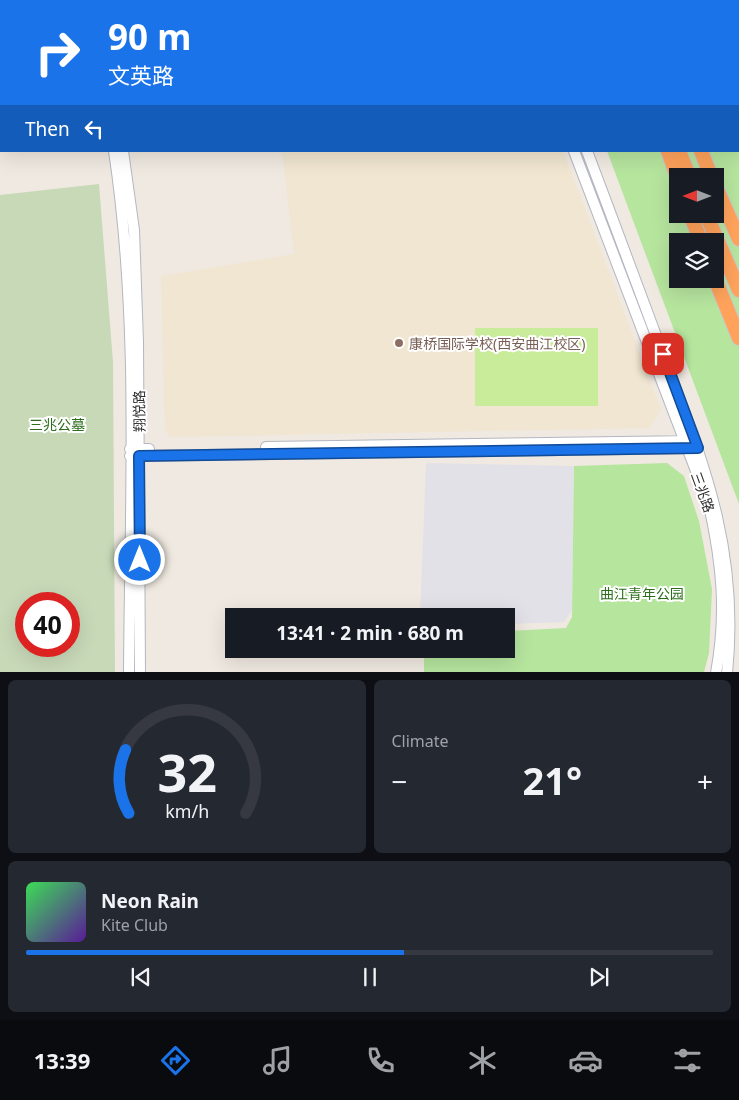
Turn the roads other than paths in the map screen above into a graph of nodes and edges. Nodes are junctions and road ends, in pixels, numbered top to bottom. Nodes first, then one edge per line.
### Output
1 (114, 152) edge
2 (123, 152) edge
3 (574, 152) edge
4 (587, 152) edge
5 (668, 152) edge
6 (679, 152) edge
7 (701, 152) edge
8 (674, 168) edge
9 (686, 168) edge
10 (708, 168) edge
11 (724, 206) edge
12 (710, 223) edge
13 (739, 240) edge
14 (719, 288) edge
15 (739, 290) edge
16 (739, 338) edge
17 (697, 444) junction
18 (685, 445) junction
19 (135, 453) junction
20 (129, 672) edge
21 (140, 672) edge
22 (716, 672) edge
23 (727, 672) edge

1 - 19 street, 翔悦路
2 - 19 street, 翔悦路
3 - 18 street, 三兆路
4 - 17 street, 三兆路
5 - 8 highway
6 - 9 highway
7 - 10 highway
11 - 13 highway
12 - 15 highway
14 - 16 highway
17 - 18 street
17 - 23 street, 三兆路
18 - 19 street
18 - 22 street, 三兆路
19 - 20 street, 翔悦路
19 - 21 street, 翔悦路

